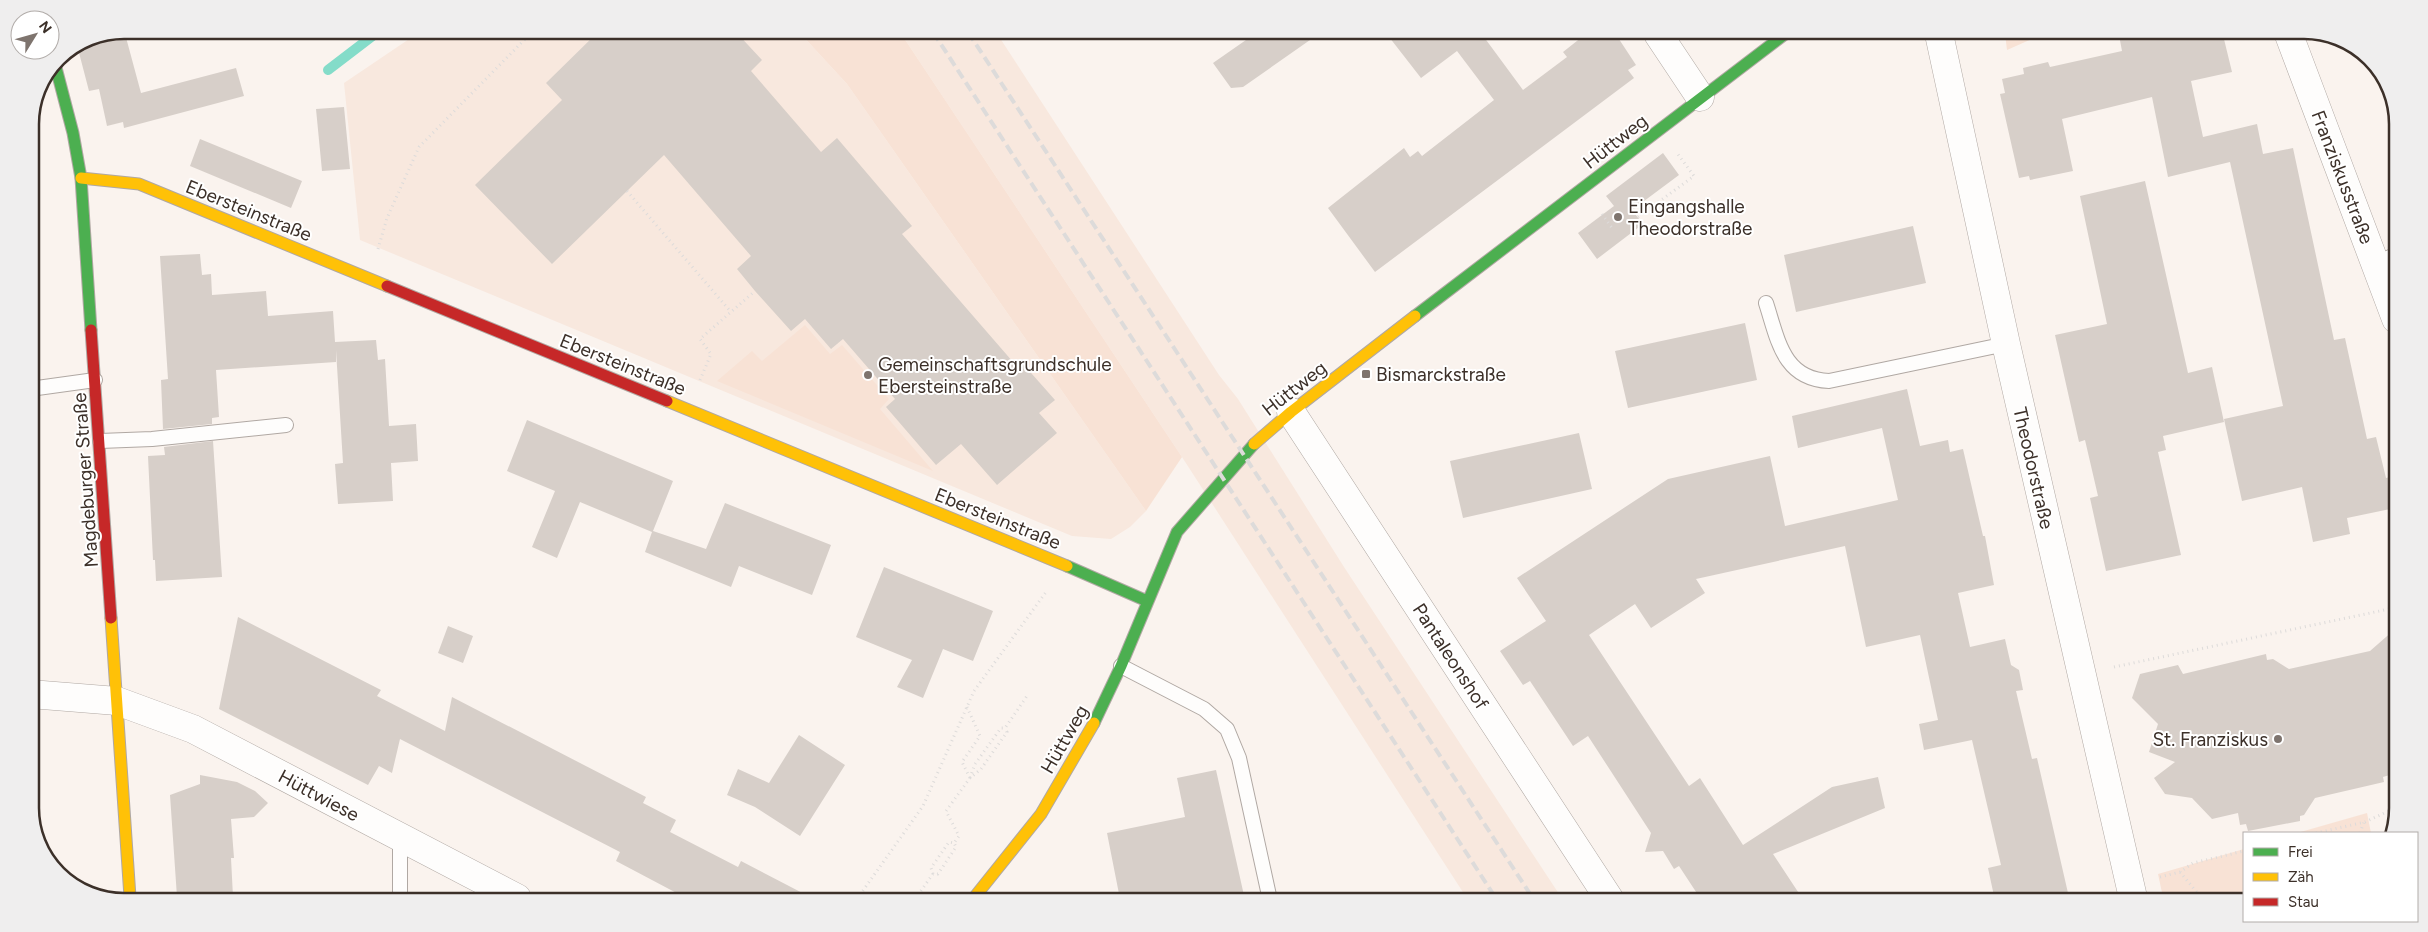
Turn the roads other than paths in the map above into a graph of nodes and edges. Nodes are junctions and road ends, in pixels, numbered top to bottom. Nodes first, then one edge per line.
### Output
1 (1661, 39) edge
2 (1779, 39) edge
3 (1940, 39) edge
4 (2290, 39) edge
5 (57, 72) edge
6 (1700, 97) junction
7 (81, 178) junction
8 (2386, 259) edge
9 (2389, 277) edge
10 (1766, 303) dead end
11 (2006, 344) junction
12 (95, 380) junction
13 (39, 388) edge
14 (1291, 412) junction
15 (286, 425) dead end
16 (100, 441) junction
17 (1147, 601) junction
18 (1121, 666) junction
19 (39, 695) edge
20 (117, 701) junction
21 (400, 838) junction
22 (130, 893) edge
23 (400, 893) edge
24 (507, 893) edge
25 (978, 893) edge
26 (1269, 893) edge
27 (1605, 893) edge
28 (2132, 893) edge

1 - 6 street
2 - 6 street, Hüttweg
3 - 11 street, Theodorstraße
4 - 8 street, Franziskusstraße
5 - 7 street, Magdeburger Straße
6 - 14 street, Hüttweg
7 - 12 street, Magdeburger Straße
7 - 17 street, Ebersteinstraße
8 - 9 street, Franziskusstraße
10 - 11 lane
11 - 28 street, Theodorstraße
12 - 13 lane
12 - 16 street, Magdeburger Straße
14 - 17 street, Hüttweg
14 - 27 street, Pantaleonshof
15 - 16 lane
16 - 20 street, Magdeburger Straße
17 - 18 street, Hüttweg
18 - 25 street, Hüttweg
18 - 26 lane
19 - 20 street, Hüttwiese
20 - 21 street, Hüttwiese
20 - 22 street, Magdeburger Straße
21 - 23 lane
21 - 24 street, Hüttwiese

